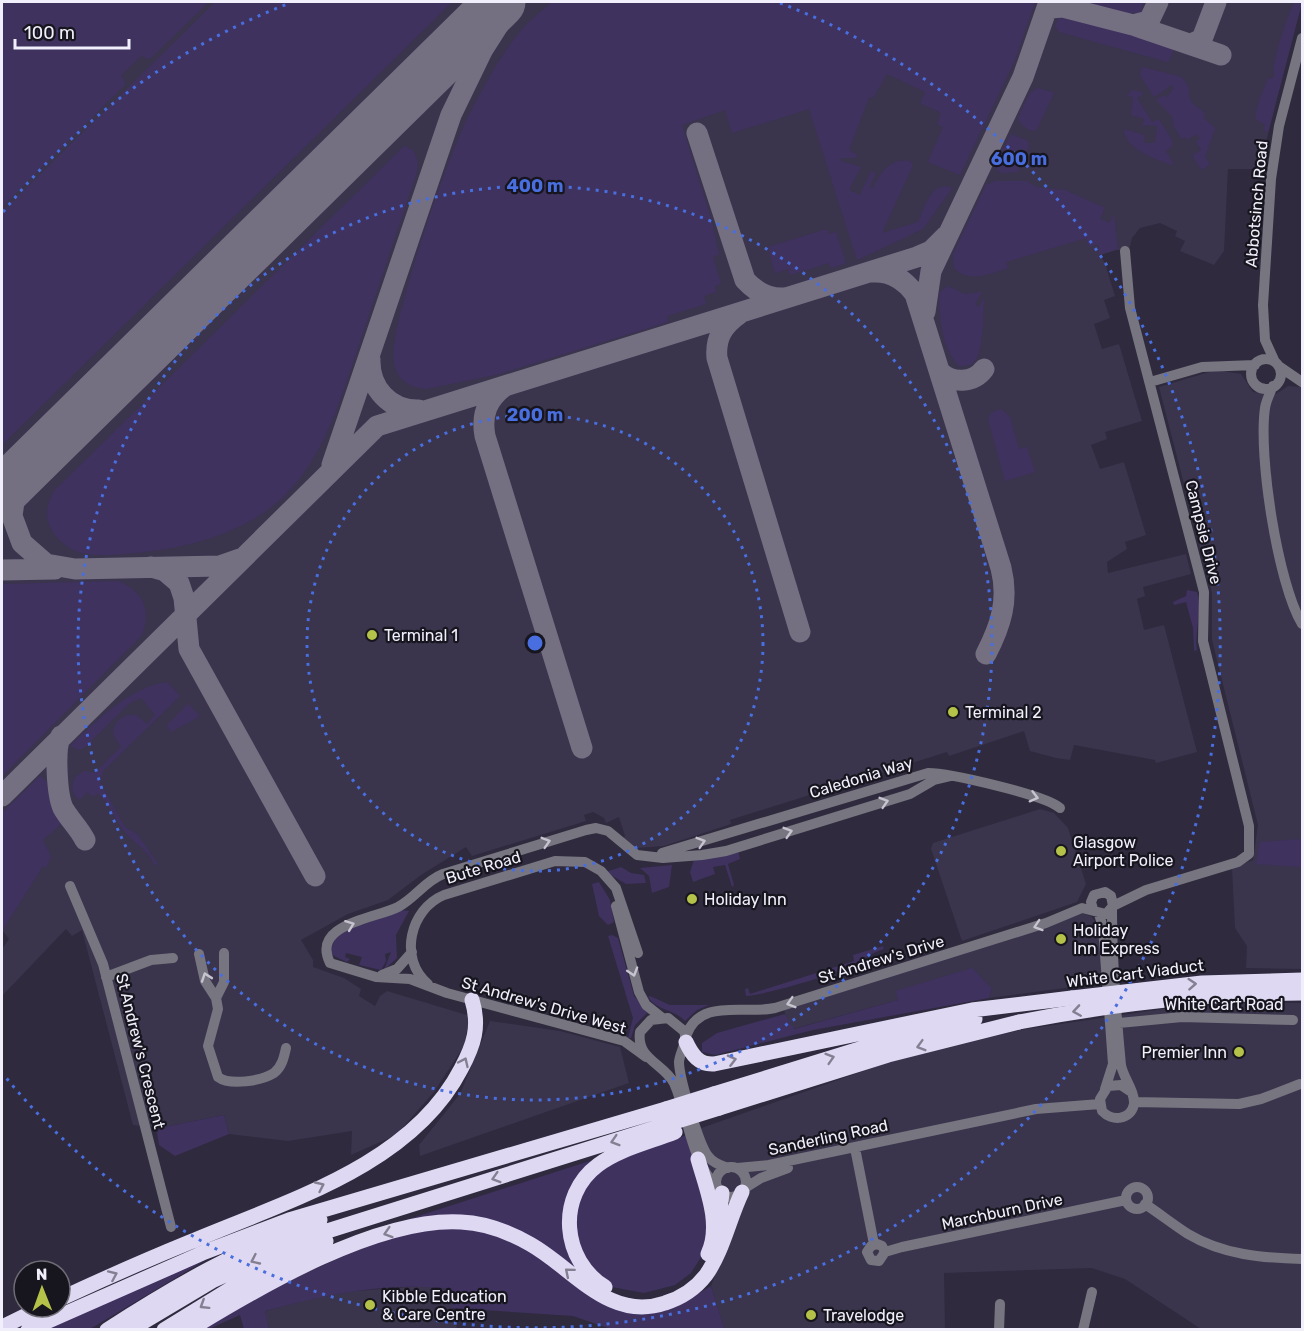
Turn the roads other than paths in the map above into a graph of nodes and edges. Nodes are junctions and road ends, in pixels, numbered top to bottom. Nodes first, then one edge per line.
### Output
1 (1302, 38) edge
2 (1125, 251) dead end
3 (1265, 340) junction
4 (1256, 363) junction
5 (1277, 365) junction
6 (1230, 366) junction
7 (1149, 382) junction
8 (1256, 382) junction
9 (1300, 382) edge
10 (1275, 385) junction
11 (1265, 405) junction
12 (1302, 624) edge
13 (951, 776) junction
14 (1060, 808) dead end
15 (644, 856) junction
16 (560, 863) junction
17 (70, 886) dead end
18 (1146, 890) junction
19 (1105, 892) junction
20 (1113, 907) junction
21 (1096, 911) junction
22 (412, 952) junction
23 (224, 953) dead end
24 (638, 953) dead end
25 (199, 954) dead end
26 (173, 958) dead end
27 (330, 963) joint
28 (106, 976) junction
29 (376, 977) junction
30 (1302, 980) edge
31 (431, 986) junction
32 (1302, 993) edge
33 (216, 998) junction
34 (472, 1000) junction
35 (661, 1017) junction
36 (975, 1020) junction
37 (1293, 1020) dead end
38 (1119, 1023) junction
39 (686, 1039) junction
40 (286, 1048) dead end
41 (646, 1057) junction
42 (1302, 1083) edge
43 (1105, 1089) junction
44 (1132, 1096) junction
45 (1100, 1104) junction
46 (718, 1105) junction
47 (671, 1122) junction
48 (924, 1133) junction
49 (537, 1148) junction
50 (856, 1153) junction
51 (698, 1159) junction
52 (732, 1168) junction
53 (744, 1190) junction
54 (720, 1191) junction
55 (449, 1193) junction
56 (1126, 1200) junction
57 (1145, 1204) junction
58 (171, 1227) dead end
59 (874, 1244) junction
60 (712, 1246) junction
61 (885, 1252) junction
62 (1302, 1259) edge
63 (1092, 1292) dead end
64 (72, 1294) edge
65 (1000, 1304) dead end
66 (18, 1319) edge
67 (2, 1327) edge
68 (28, 1329) edge
69 (107, 1329) edge
70 (130, 1329) edge
71 (164, 1329) edge
72 (189, 1329) edge
73 (999, 1329) edge
74 (1083, 1329) edge

1 - 3 street, Abbotsinch Road
2 - 7 street, Campsie Drive
3 - 4 street, Abbotsinch Road
3 - 5 street, Abbotsinch Road
4 - 5 street
4 - 6 street
4 - 8 street
5 - 9 street
5 - 10 street
6 - 7 street
6 - 8 street
7 - 18 street, Campsie Drive
8 - 10 street
8 - 11 street
9 - 10 street
10 - 11 street
11 - 12 street
13 -> 14 street
15 -> 13 street, Caledonia Way
15 -> 13 street, Caledonia Way
27 -> 15 street, Caledonia Way
16 - 22 street, Bute Road
16 - 24 street
16 -> 35 street
17 - 28 street, St Andrew's Crescent
18 - 19 street, Campsie Drive
18 - 20 street, Campsie Drive
19 - 20 street
19 - 21 street
20 - 21 street
20 - 38 street
21 -> 39 street, St Andrew's Drive
21 - 43 street
22 - 29 street
22 - 31 street
23 - 33 street
33 -> 25 street
26 - 28 street
27 - 29 street, St Andrew's Drive West
28 - 58 street, St Andrew's Crescent
29 - 31 street, St Andrew's Drive West
36 -> 30 highway, White Cart Viaduct, bridge
31 - 34 street, St Andrew's Drive West
32 -> 36 highway, White Cart Viaduct, bridge
33 - 40 street
34 - 41 street, St Andrew's Drive West
64 -> 34 highway
35 - 39 street
35 - 41 street
39 -> 36 highway
36 -> 46 highway
46 -> 36 highway
37 - 38 street, White Cart Road
38 - 44 street
39 - 52 street
41 - 51 street, St Andrew's Drive West
42 - 44 street
43 - 44 street
43 - 45 street
44 - 45 street
45 - 48 street, Sanderling Road
46 - 47 highway, bridge
46 - 47 highway
47 - 49 highway
47 -> 55 highway
47 - 60 highway
48 - 50 street, Sanderling Road
48 - 52 street, Sanderling Road
49 - 68 highway
49 - 69 highway
50 - 53 street, Sanderling Road
50 - 59 street, Marchburn Drive
51 - 54 street, St Andrew's Drive West
51 - 60 highway
52 - 53 street
52 - 54 street
53 - 54 street
53 -> 72 highway
54 - 60 highway
55 -> 70 highway
55 -> 71 highway
56 - 57 street, Marchburn Drive
56 - 57 street, Marchburn Drive
56 - 61 street, Marchburn Drive
57 - 62 street, Marchburn Drive
59 - 61 street
59 - 61 street, Marchburn Drive
63 - 74 street
65 - 73 street
66 - 67 highway

